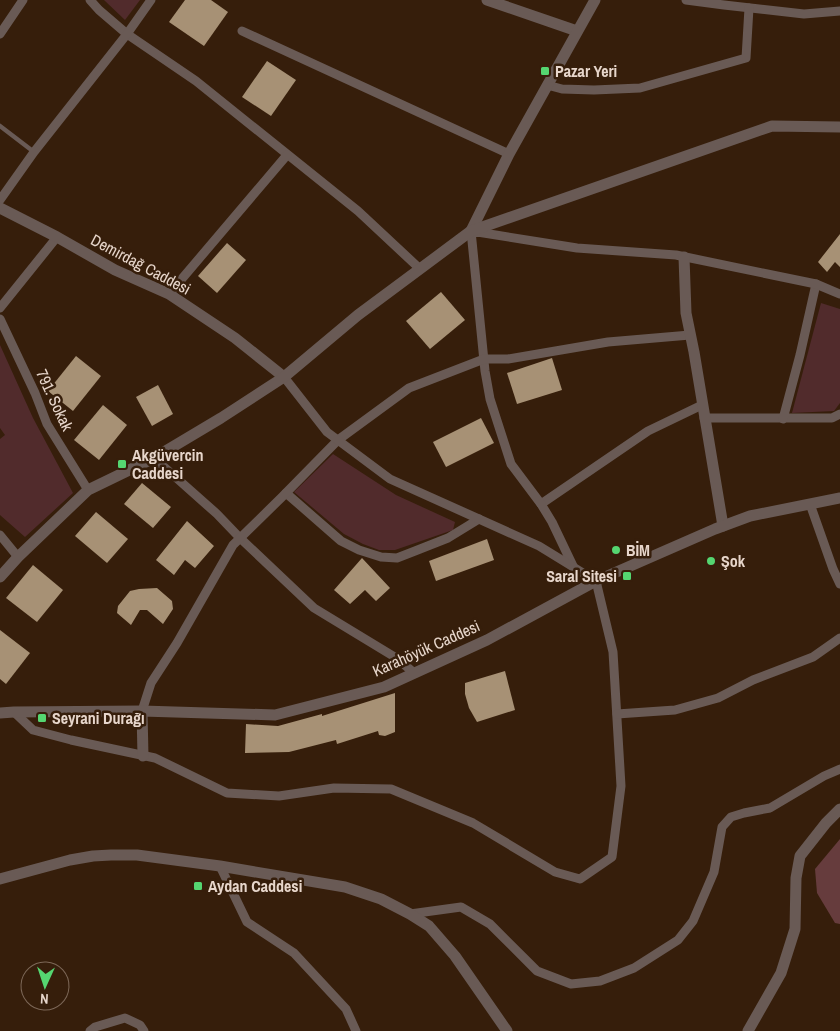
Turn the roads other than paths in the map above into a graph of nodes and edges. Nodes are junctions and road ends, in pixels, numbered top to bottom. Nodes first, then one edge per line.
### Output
1 (23, 0) edge
2 (90, 0) edge
3 (151, 0) edge
4 (487, 0) edge
5 (595, 0) edge
6 (686, 0) edge
7 (515, 5) edge
8 (749, 8) junction
9 (840, 12) edge
10 (242, 31) dead end
11 (577, 31) junction
12 (0, 34) edge
13 (127, 34) junction
14 (547, 85) junction
15 (0, 126) edge
16 (840, 127) edge
17 (34, 152) junction
18 (508, 154) junction
19 (287, 155) junction
20 (0, 200) edge
21 (0, 208) edge
22 (471, 230) junction
23 (57, 237) junction
24 (684, 257) junction
25 (420, 268) junction
26 (816, 284) junction
27 (169, 294) junction
28 (840, 294) edge
29 (0, 308) edge
30 (0, 319) edge
31 (690, 335) junction
32 (484, 359) junction
33 (284, 377) junction
34 (702, 405) junction
35 (840, 414) edge
36 (704, 418) junction
37 (783, 418) junction
38 (338, 440) junction
39 (154, 458) junction
40 (88, 490) junction
41 (286, 494) junction
42 (840, 498) edge
43 (541, 504) junction
44 (810, 504) junction
45 (478, 519) junction
46 (722, 526) junction
47 (0, 535) edge
48 (240, 538) junction
49 (18, 557) junction
50 (573, 566) junction
51 (0, 577) edge
52 (596, 581) junction
53 (840, 584) edge
54 (840, 638) edge
55 (414, 673) junction
56 (142, 711) junction
57 (14, 712) junction
58 (0, 713) edge
59 (617, 714) junction
60 (143, 756) junction
61 (840, 769) edge
62 (840, 809) edge
63 (220, 866) junction
64 (0, 879) edge
65 (410, 914) junction
66 (90, 1031) edge
67 (144, 1031) edge
68 (356, 1031) edge
69 (507, 1031) edge
70 (748, 1031) edge

1 - 12 street
2 - 13 street
3 - 13 street
4 - 7 street
5 - 11 street
6 - 8 street
7 - 11 street
8 - 9 street
8 - 14 street
10 - 18 street
11 - 14 street
13 - 17 street
13 - 19 street
14 - 18 street
15 - 17 lane
16 - 22 street
17 - 20 street
18 - 22 street
19 - 25 street
19 - 27 street
21 - 23 street, Demirdağ Caddesi
22 - 24 street
22 - 25 street
22 - 32 street
23 - 27 street, Demirdağ Caddesi
23 - 29 street
24 - 26 street
24 - 31 street
25 - 33 street
26 - 28 street
26 - 37 street
27 - 33 street, Demirdağ Caddesi
30 - 40 street, 791. Sokak
31 - 32 street
31 - 34 street
32 - 38 street
32 - 43 street
33 - 38 street
33 - 39 street
34 - 36 street
34 - 43 street
35 - 37 street
36 - 37 street
36 - 46 street
38 - 41 street
38 - 45 street
39 - 40 street
39 - 48 street
40 - 49 street
41 - 45 street
41 - 48 street
42 - 44 street, Karahöyük Caddesi
43 - 50 street
44 - 46 street, Karahöyük Caddesi
44 - 53 street
45 - 50 street
46 - 52 street, Karahöyük Caddesi
47 - 49 street
48 - 55 street
48 - 56 street
49 - 51 street
50 - 52 street
52 - 55 street, Karahöyük Caddesi
52 - 59 street
54 - 59 street
55 - 56 street, Karahöyük Caddesi
56 - 57 street, Karahöyük Caddesi
56 - 60 street
57 - 58 street, Karahöyük Caddesi
57 - 60 street
59 - 60 street
61 - 65 street
62 - 70 street
63 - 64 street
63 - 65 street
63 - 68 street
65 - 69 street
66 - 67 street

